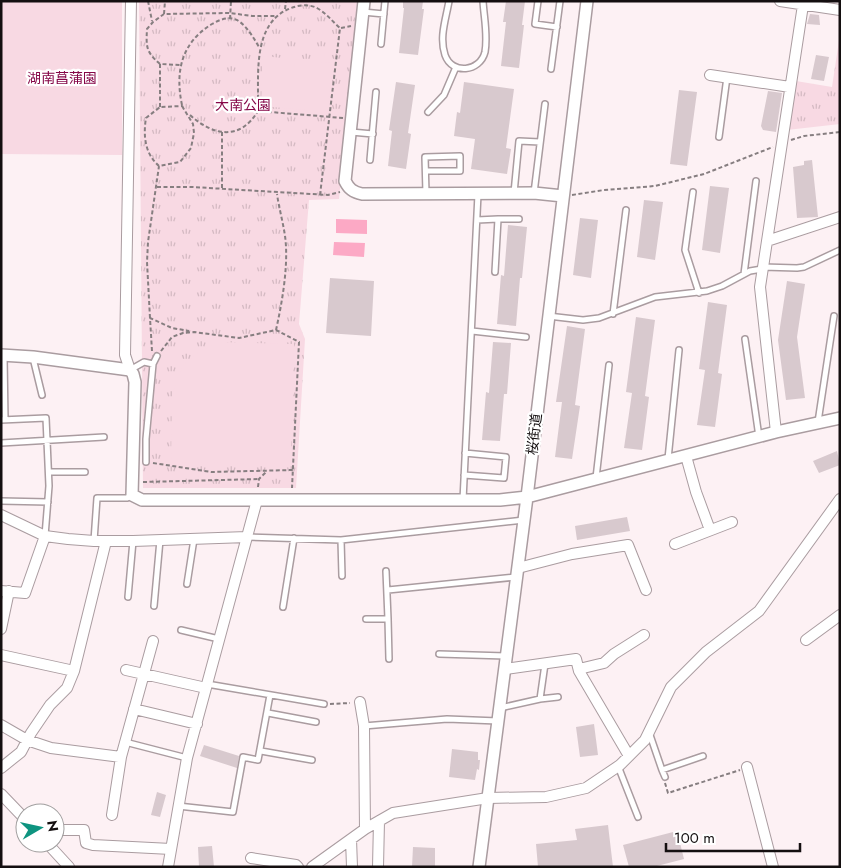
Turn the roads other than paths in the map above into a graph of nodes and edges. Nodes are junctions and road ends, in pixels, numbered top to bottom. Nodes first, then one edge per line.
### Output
1 (131, 1) edge
2 (385, 1) edge
3 (449, 1) edge
4 (483, 1) edge
5 (538, 1) edge
6 (560, 1) edge
7 (587, 1) edge
8 (780, 1) edge
9 (803, 5) junction
10 (827, 5) edge
11 (363, 7) edge
12 (840, 10) edge
13 (384, 14) junction
14 (557, 27) junction
15 (381, 44) dead end
16 (456, 67) junction
17 (551, 69) dead end
18 (710, 75) dead end
19 (727, 77) junction
20 (790, 87) junction
21 (376, 92) dead end
22 (545, 104) dead end
23 (428, 112) dead end
24 (350, 132) junction
25 (373, 134) junction
26 (719, 137) dead end
27 (540, 142) junction
28 (370, 160) dead end
29 (426, 171) junction
30 (756, 182) dead end
31 (692, 192) dead end
32 (426, 193) junction
33 (478, 193) junction
34 (514, 193) junction
35 (534, 193) junction
36 (563, 196) junction
37 (626, 210) dead end
38 (840, 217) edge
39 (498, 219) junction
40 (519, 219) dead end
41 (477, 220) junction
42 (767, 241) junction
43 (840, 250) edge
44 (762, 268) junction
45 (495, 272) dead end
46 (744, 274) junction
47 (699, 293) junction
48 (612, 314) junction
49 (548, 316) junction
50 (834, 316) dead end
51 (472, 331) junction
52 (526, 337) dead end
53 (745, 339) dead end
54 (680, 350) dead end
55 (2, 355) edge
56 (157, 356) road end
57 (32, 357) junction
58 (153, 364) junction
59 (609, 364) dead end
60 (130, 370) junction
61 (42, 395) dead end
62 (840, 418) edge
63 (3, 420) edge
64 (818, 422) junction
65 (776, 432) junction
66 (104, 437) dead end
67 (759, 437) junction
68 (47, 439) junction
69 (1, 443) edge
70 (465, 454) junction
71 (686, 456) junction
72 (667, 461) junction
73 (146, 462) road end
74 (49, 472) junction
75 (85, 472) dead end
76 (464, 476) junction
77 (596, 479) junction
78 (132, 495) junction
79 (527, 497) junction
80 (257, 500) junction
81 (840, 500) edge
82 (1, 501) edge
83 (463, 501) junction
84 (48, 502) junction
85 (1, 515) edge
86 (524, 520) junction
87 (732, 522) dead end
88 (710, 530) junction
89 (45, 536) junction
90 (247, 536) junction
91 (294, 538) junction
92 (194, 539) junction
93 (160, 540) junction
94 (341, 540) junction
95 (94, 541) junction
96 (106, 541) junction
97 (133, 541) junction
98 (675, 544) dead end
99 (386, 570) dead end
100 (517, 573) junction
101 (342, 576) dead end
102 (187, 584) dead end
103 (388, 590) junction
104 (646, 590) dead end
105 (5, 591) edge
106 (128, 597) dead end
107 (154, 606) dead end
108 (283, 607) dead end
109 (840, 615) edge
110 (366, 619) dead end
111 (388, 619) junction
112 (1, 629) edge
113 (181, 630) dead end
114 (644, 635) dead end
115 (219, 639) junction
116 (806, 640) dead end
117 (153, 641) dead end
118 (439, 654) dead end
119 (1, 656) edge
120 (506, 656) junction
121 (389, 659) dead end
122 (544, 664) junction
123 (504, 669) junction
124 (578, 669) junction
125 (126, 670) dead end
126 (74, 672) junction
127 (144, 675) junction
128 (207, 686) junction
129 (270, 695) junction
130 (558, 697) dead end
131 (540, 699) junction
132 (360, 702) road end
133 (324, 704) road end
134 (500, 708) junction
135 (134, 709) junction
136 (268, 713) junction
137 (498, 721) junction
138 (316, 722) dead end
139 (197, 724) junction
140 (1, 725) edge
141 (364, 726) junction
142 (649, 731) junction
143 (28, 740) junction
144 (125, 742) junction
145 (261, 751) junction
146 (629, 756) junction
147 (703, 756) dead end
148 (121, 757) junction
149 (187, 758) junction
150 (312, 760) dead end
151 (618, 766) junction
152 (747, 767) road end
153 (1, 768) edge
154 (662, 770) junction
155 (665, 777) road end
156 (1, 794) edge
157 (488, 798) junction
158 (178, 806) junction
159 (15, 809) edge
160 (112, 815) dead end
161 (638, 817) dead end
162 (378, 821) junction
163 (365, 829) junction
164 (65, 830) edge
165 (351, 839) junction
166 (171, 849) junction
167 (57, 853) edge
168 (251, 858) dead end
169 (70, 867) edge
170 (168, 867) edge
171 (298, 867) edge
172 (312, 867) edge
173 (352, 867) edge
174 (378, 867) edge
175 (479, 867) edge
176 (773, 867) edge

1 - 60 street
2 - 13 lane
3 - 16 lane
4 - 16 lane
5 - 14 lane
6 - 14 lane
7 - 36 street, 桜街道
8 - 9 street
9 - 10 street
9 - 20 street
10 - 12 street
11 - 13 lane
11 - 24 street
13 - 15 lane
14 - 17 lane
16 - 23 lane
18 - 19 street
19 - 20 street
19 - 26 lane
20 - 42 street
21 - 25 lane
22 - 27 lane
24 - 25 lane
24 - 32 street
25 - 28 lane
27 - 34 lane
27 - 35 lane
29 - 29 lane
29 - 32 lane
30 - 46 lane
31 - 47 lane
32 - 33 street
33 - 34 street
33 - 41 lane
34 - 35 street
35 - 36 street
36 - 49 street, 桜街道
37 - 48 lane
38 - 42 street
39 - 40 lane
39 - 41 lane
39 - 45 lane
41 - 51 lane
42 - 44 street
43 - 44 lane
44 - 46 lane
44 - 65 street
46 - 47 lane
47 - 48 lane
48 - 49 lane
49 - 79 street, 桜街道
50 - 64 lane
51 - 52 lane
51 - 70 lane
53 - 67 lane
54 - 72 lane
55 - 57 street
55 - 63 lane
56 - 58 lane
57 - 60 street
57 - 61 lane
58 - 60 lane
58 - 73 lane
59 - 77 lane
60 - 78 street
62 - 64 street
63 - 68 lane
64 - 65 street
65 - 67 street
66 - 68 lane
67 - 71 street
68 - 69 lane
68 - 74 lane
70 - 76 lane
70 - 76 lane
71 - 72 street
71 - 88 street
72 - 77 street
74 - 75 lane
74 - 84 lane
76 - 83 lane
77 - 79 street
78 - 80 street
78 - 95 lane
79 - 83 street
79 - 86 street, 桜街道
80 - 83 street
80 - 90 street
81 - 142 street
82 - 84 lane
84 - 89 lane
85 - 89 street
86 - 94 lane
86 - 100 street, 桜街道
87 - 88 street
88 - 98 street
89 - 95 street
89 - 105 street
90 - 91 lane
90 - 92 street
90 - 115 street
91 - 94 lane
91 - 108 lane
92 - 93 street
92 - 102 lane
93 - 97 street
93 - 107 lane
94 - 101 lane
95 - 96 street
96 - 97 street
96 - 126 street
97 - 106 lane
99 - 103 lane
100 - 103 lane
100 - 104 street
100 - 120 street, 桜街道
103 - 111 lane
105 - 112 street
109 - 116 street
110 - 111 lane
111 - 121 lane
113 - 115 lane
114 - 124 street
115 - 128 street
117 - 127 street
118 - 120 lane
119 - 126 street
120 - 123 street, 桜街道
122 - 123 street
122 - 124 street
122 - 131 lane
123 - 134 street, 桜街道
124 - 146 street
125 - 127 street
126 - 143 street
127 - 128 street
127 - 135 street
128 - 129 lane
128 - 139 street
129 - 133 lane
129 - 136 lane
130 - 131 lane
131 - 134 lane
132 - 141 street
134 - 137 street, 桜街道
135 - 139 street
135 - 144 street
136 - 138 lane
136 - 145 lane
137 - 141 lane
137 - 157 street, 桜街道
139 - 149 street
140 - 143 street
141 - 163 street
142 - 146 street
142 - 154 lane
143 - 148 street
143 - 153 street
144 - 148 street
144 - 149 lane
145 - 150 lane
145 - 158 lane
146 - 151 street
147 - 154 lane
148 - 160 street
149 - 158 street
151 - 157 street
151 - 161 lane
152 - 176 street
154 - 155 lane
156 - 159 street
157 - 162 street
157 - 175 street, 桜街道
158 - 166 street
162 - 163 street
162 - 174 street
163 - 165 street
164 - 166 street
165 - 172 street
165 - 173 street
166 - 170 street
167 - 169 street
168 - 171 street

